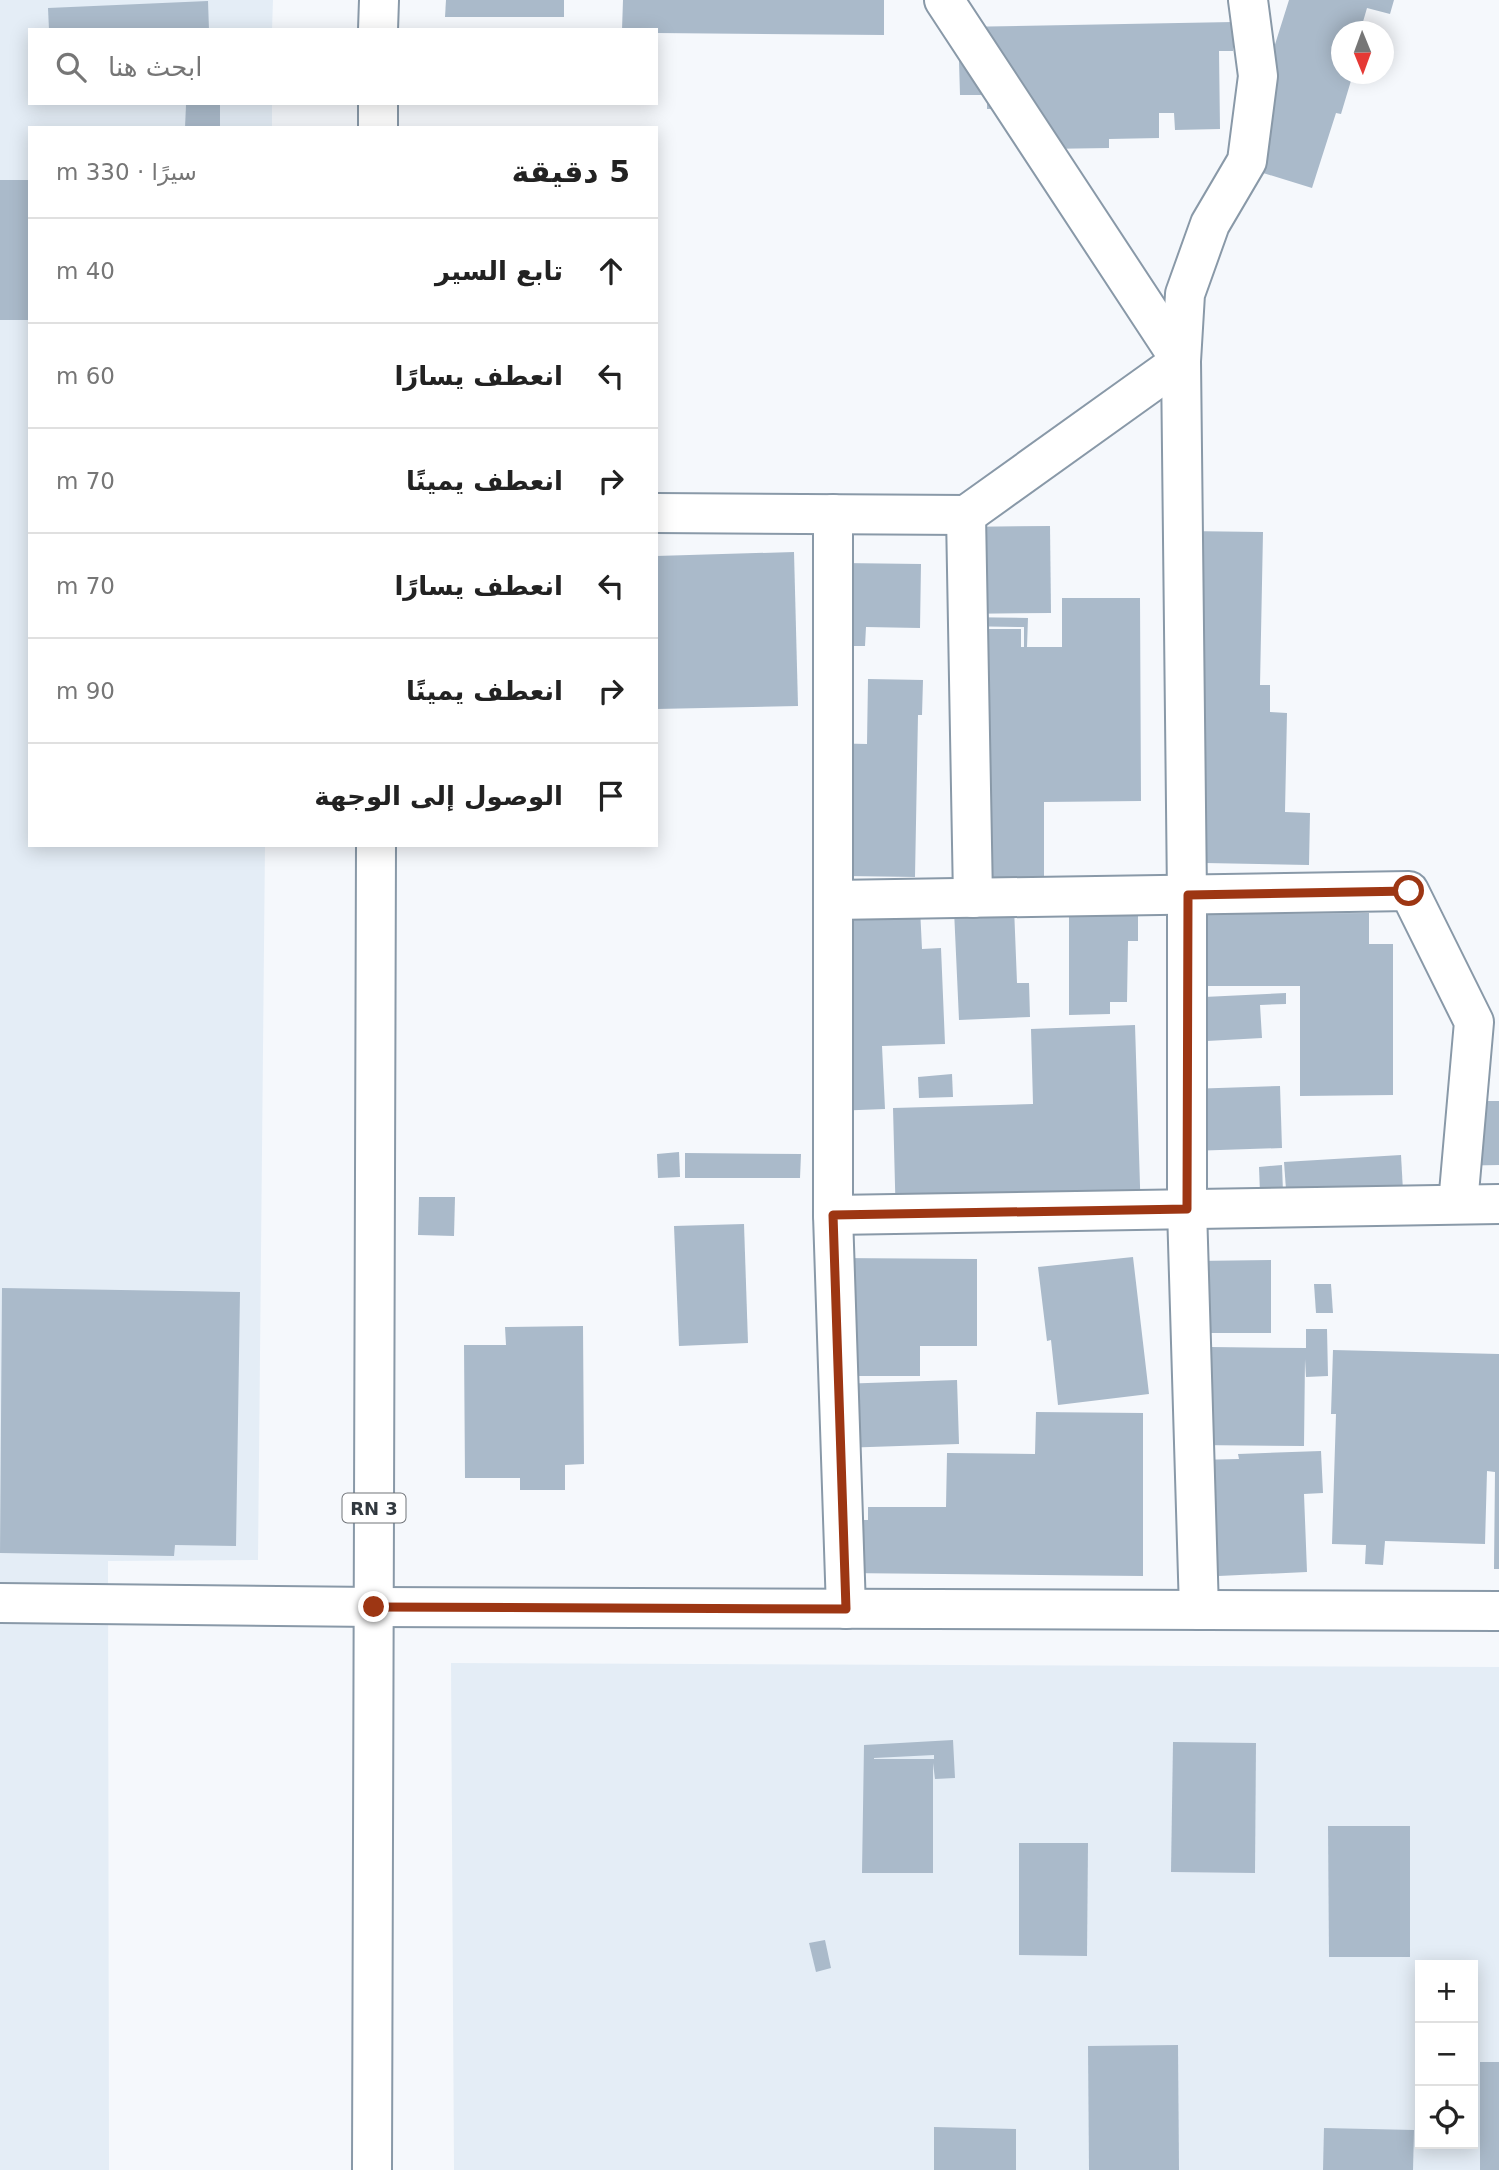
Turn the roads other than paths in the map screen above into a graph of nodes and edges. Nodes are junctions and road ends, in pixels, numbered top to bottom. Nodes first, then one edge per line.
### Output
1 (379, 0) edge
2 (944, 0) edge
3 (1248, 0) edge
4 (378, 28) edge
5 (378, 105) edge
6 (378, 126) edge
7 (1181, 361) junction
8 (658, 513) edge
9 (833, 514) junction
10 (966, 514) junction
11 (376, 847) edge
12 (1188, 895) junction
13 (973, 898) junction
14 (833, 900) junction
15 (1499, 1203) edge
16 (1458, 1204) junction
17 (1187, 1209) junction
18 (833, 1215) junction
19 (0, 1603) edge
20 (374, 1607) junction
21 (846, 1609) junction
22 (1199, 1610) junction
23 (1499, 1611) edge
24 (373, 2170) edge

1 - 4 street
2 - 7 street
3 - 7 street
5 - 6 street
7 - 10 street
7 - 12 street
8 - 9 street
9 - 10 street
9 - 14 street
10 - 13 street
11 - 20 street, RN 3
12 - 13 street
12 - 16 street
12 - 17 street
13 - 14 street
14 - 18 street
15 - 16 street
16 - 17 street
17 - 18 street
17 - 22 street
18 - 21 street
19 - 20 street
20 - 21 street
20 - 24 street, RN 3
21 - 22 street
22 - 23 street

